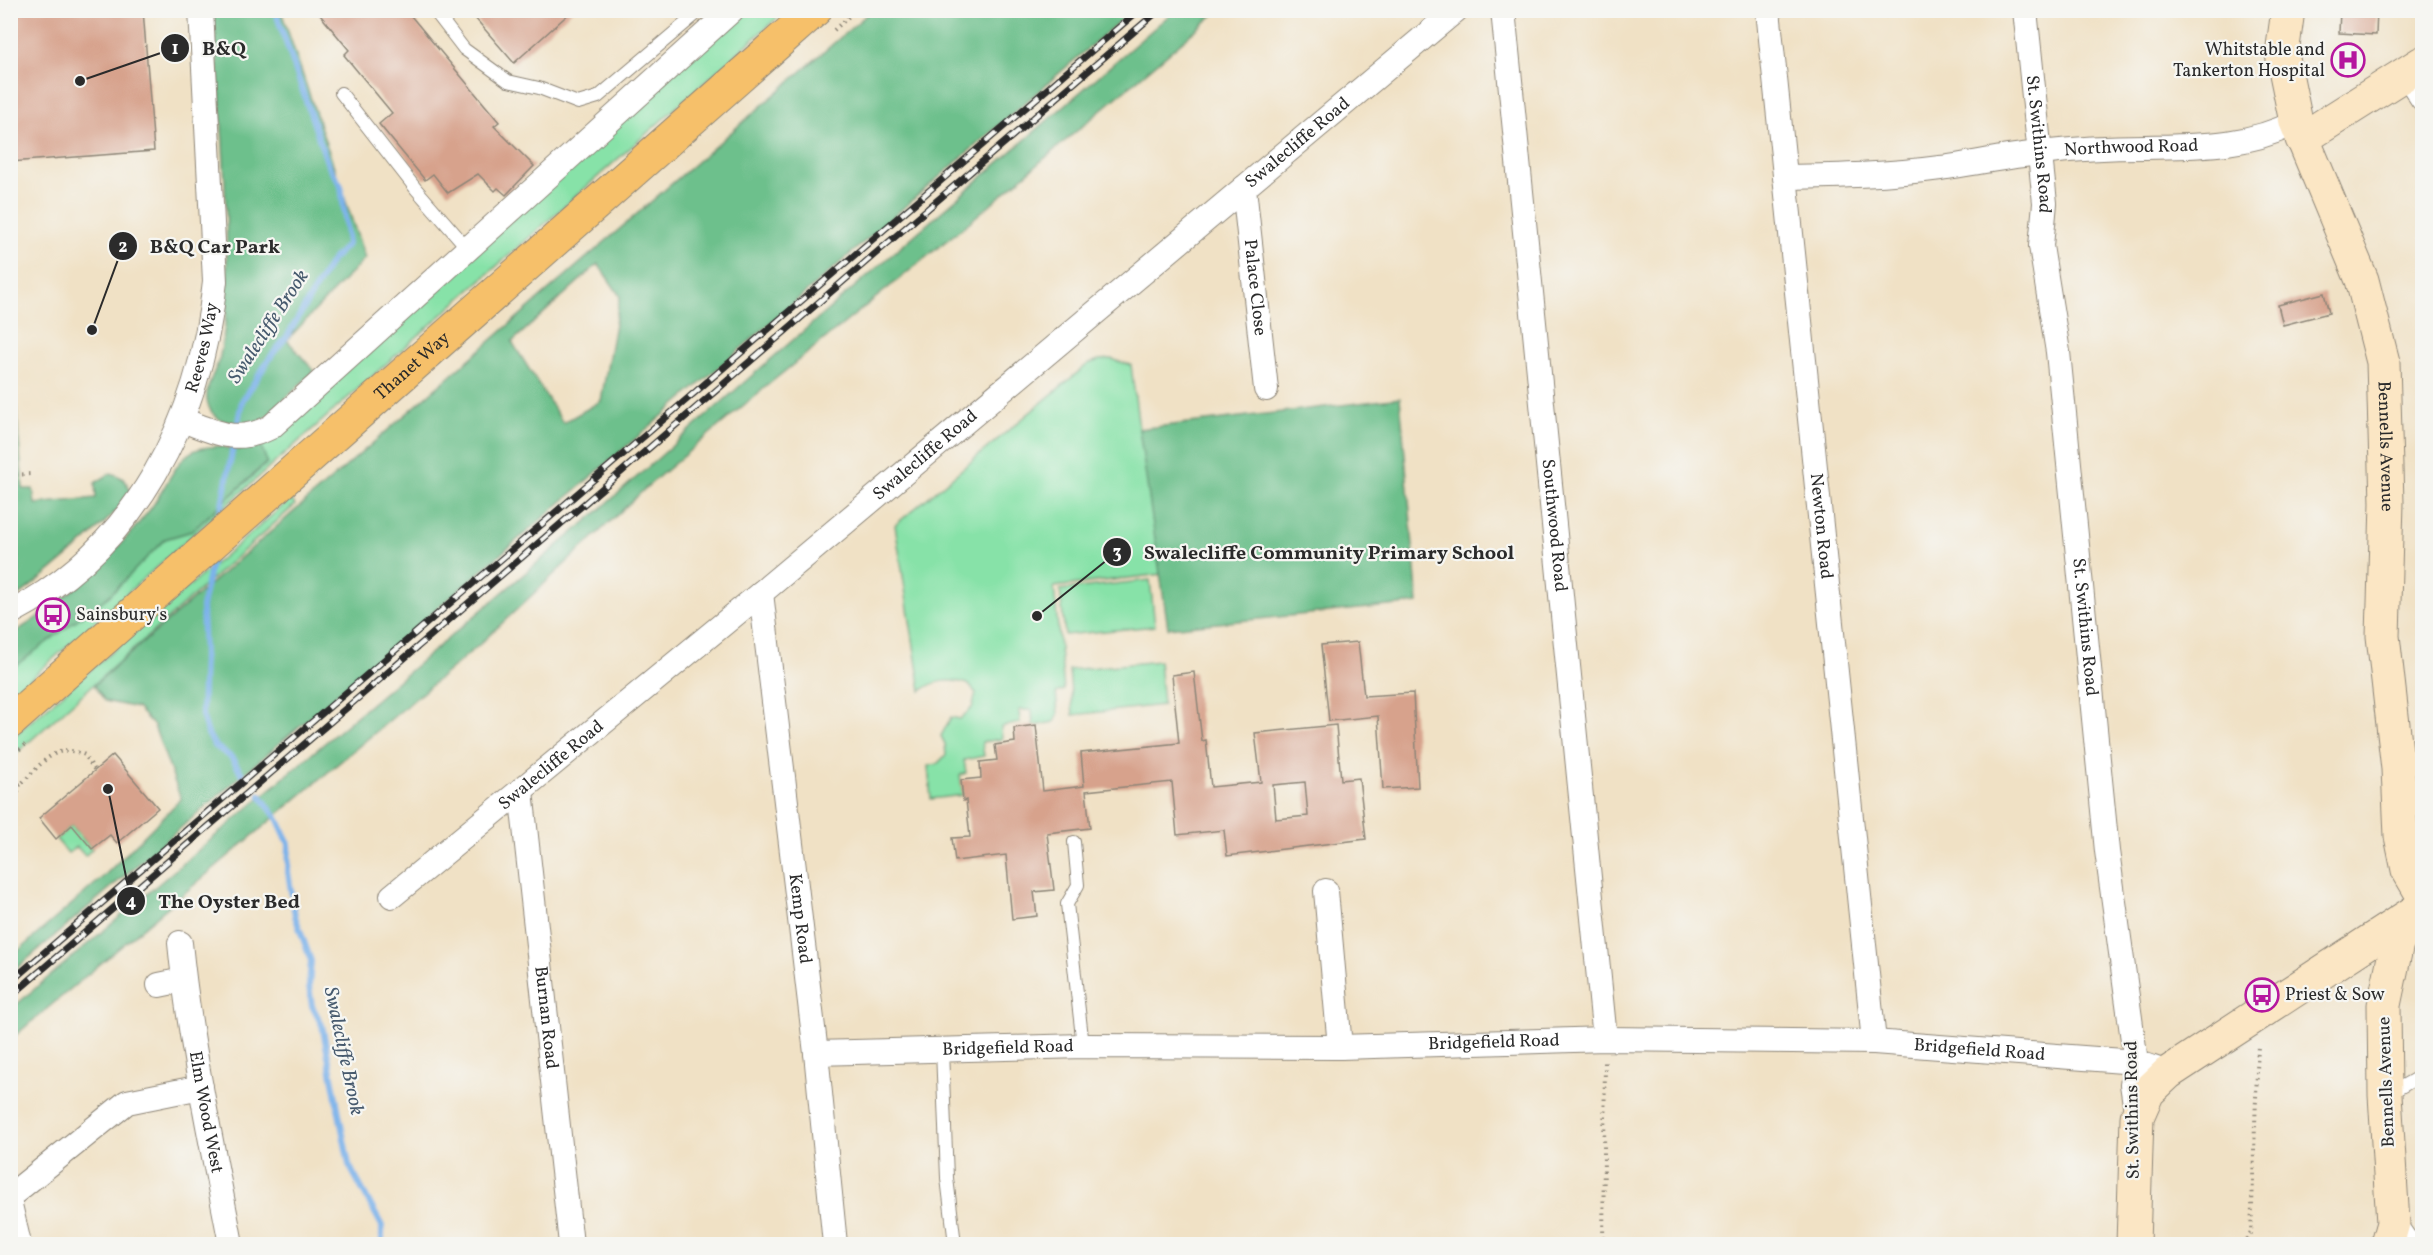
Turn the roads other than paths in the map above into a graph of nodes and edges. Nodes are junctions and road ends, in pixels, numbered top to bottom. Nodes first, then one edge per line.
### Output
1 (201, 10) edge
2 (435, 10) edge
3 (701, 10) edge
4 (732, 10) edge
5 (815, 10) edge
6 (1456, 10) edge
7 (1503, 10) edge
8 (1768, 10) edge
9 (2025, 10) edge
10 (2288, 10) edge
11 (2417, 78) edge
12 (341, 93) dead end
13 (2299, 131) junction
14 (2040, 153) junction
15 (1785, 177) junction
16 (1244, 188) junction
17 (469, 250) junction
18 (1267, 389) dead end
19 (182, 420) junction
20 (762, 593) junction
21 (10, 613) edge
22 (10, 722) edge
23 (2410, 761) edge
24 (521, 791) junction
25 (1074, 842) dead end
26 (1326, 891) dead end
27 (387, 897) dead end
28 (2420, 904) edge
29 (180, 943) dead end
30 (2322, 971) junction
31 (183, 980) junction
32 (159, 985) dead end
33 (2385, 1005) junction
34 (1605, 1039) junction
35 (1874, 1042) junction
36 (1083, 1047) junction
37 (1340, 1047) junction
38 (942, 1050) junction
39 (816, 1053) junction
40 (2136, 1062) junction
41 (2168, 1073) junction
42 (2422, 1075) edge
43 (201, 1087) junction
44 (2385, 1095) junction
45 (2137, 1117) junction
46 (10, 1196) edge
47 (10, 1205) edge
48 (2397, 1237) edge
49 (19, 1245) edge
50 (231, 1245) edge
51 (571, 1245) edge
52 (835, 1245) edge
53 (955, 1245) edge
54 (2133, 1245) edge

1 - 19 street, Reeves Way
2 - 3 lane
4 - 17 street
5 - 22 main road, Thanet Way
6 - 16 street, Swalecliffe Road
7 - 34 street, Southwood Road
8 - 15 street, Newton Road
9 - 14 street, St. Swithins Road
10 - 13 street, Bennells Avenue
11 - 13 street, Northwood Road
12 - 17 lane
13 - 14 street, Northwood Road
13 - 23 street, Bennells Avenue
14 - 15 street, Northwood Road
14 - 40 street, St. Swithins Road
15 - 35 street, Newton Road
16 - 18 street, Palace Close
16 - 20 street, Swalecliffe Road
17 - 19 street
19 - 21 street, Reeves Way
20 - 24 street, Swalecliffe Road
20 - 39 street, Kemp Road
23 - 28 street, Bennells Avenue
24 - 27 street, Swalecliffe Road
24 - 51 street, Burnan Road
25 - 36 lane
26 - 37 street
28 - 30 street
28 - 33 street, Bennells Avenue
29 - 31 street, Elm Wood West
30 - 33 street
30 - 41 street
31 - 32 street
31 - 43 street, Elm Wood West
33 - 44 street, Bennells Avenue
34 - 35 street, Bridgefield Road
34 - 37 street, Bridgefield Road
35 - 40 street, Bridgefield Road
36 - 37 street, Bridgefield Road
36 - 38 street, Bridgefield Road
38 - 39 street, Bridgefield Road
38 - 53 lane
39 - 52 street, Kemp Road
40 - 41 street, Bridgefield Road
40 - 45 street, St. Swithins Road
41 - 45 street
42 - 44 lane
43 - 46 street
43 - 50 street, Elm Wood West
44 - 48 street, Bennells Avenue
45 - 54 street, St. Swithins Road
47 - 49 street

